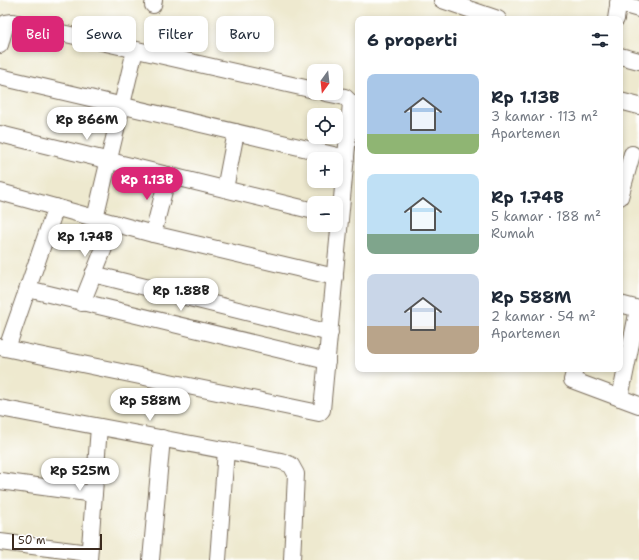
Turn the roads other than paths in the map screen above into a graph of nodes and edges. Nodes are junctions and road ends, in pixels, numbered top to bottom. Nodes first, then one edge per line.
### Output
1 (442, 0) edge
2 (618, 7) edge
3 (639, 9) edge
4 (487, 16) edge
5 (72, 36) edge
6 (0, 46) edge
7 (136, 50) edge
8 (135, 52) edge
9 (623, 57) edge
10 (639, 61) edge
11 (0, 76) edge
12 (307, 88) edge
13 (343, 97) edge
14 (623, 102) edge
15 (123, 105) junction
16 (639, 106) edge
17 (236, 132) junction
18 (0, 134) edge
19 (630, 154) edge
20 (346, 158) junction
21 (108, 161) junction
22 (168, 175) junction
23 (623, 184) edge
24 (225, 189) junction
25 (0, 192) edge
26 (341, 196) edge
27 (56, 207) junction
28 (307, 209) edge
29 (95, 218) junction
30 (114, 223) junction
31 (337, 232) edge
32 (153, 234) junction
33 (93, 274) junction
34 (335, 277) junction
35 (28, 290) junction
36 (82, 303) junction
37 (623, 305) edge
38 (638, 309) edge
39 (330, 333) junction
40 (3, 348) edge
41 (327, 361) junction
42 (574, 372) edge
43 (620, 398) junction
44 (639, 405) edge
45 (0, 408) edge
46 (99, 427) junction
47 (162, 438) junction
48 (226, 450) junction
49 (0, 481) edge
50 (94, 494) junction
51 (0, 542) edge
52 (89, 557) edge
53 (151, 560) edge
54 (218, 560) edge
55 (292, 560) edge

1 - 4 street
2 - 3 street
5 - 6 street
7 - 12 street
8 - 15 street
9 - 10 street
11 - 15 street
13 - 20 street
14 - 16 street
15 - 17 street
15 - 21 street
17 - 20 street
17 - 24 street
18 - 21 street
19 - 23 street
20 - 26 street
21 - 22 street
21 - 29 street
22 - 24 street
22 - 32 street
24 - 28 street
25 - 27 street
27 - 29 street
27 - 35 street
29 - 30 street
30 - 32 street
30 - 33 street
31 - 34 street
32 - 34 street
33 - 36 street
33 - 39 street
34 - 39 street
35 - 36 street
35 - 40 street
36 - 41 street
37 - 38 street
38 - 43 street
39 - 41 street
40 - 41 street
42 - 43 street
43 - 44 street
45 - 46 street
46 - 47 street
46 - 50 street
47 - 48 street
47 - 53 street
48 - 54 street
48 - 55 street
49 - 50 street
50 - 52 street
51 - 52 street

